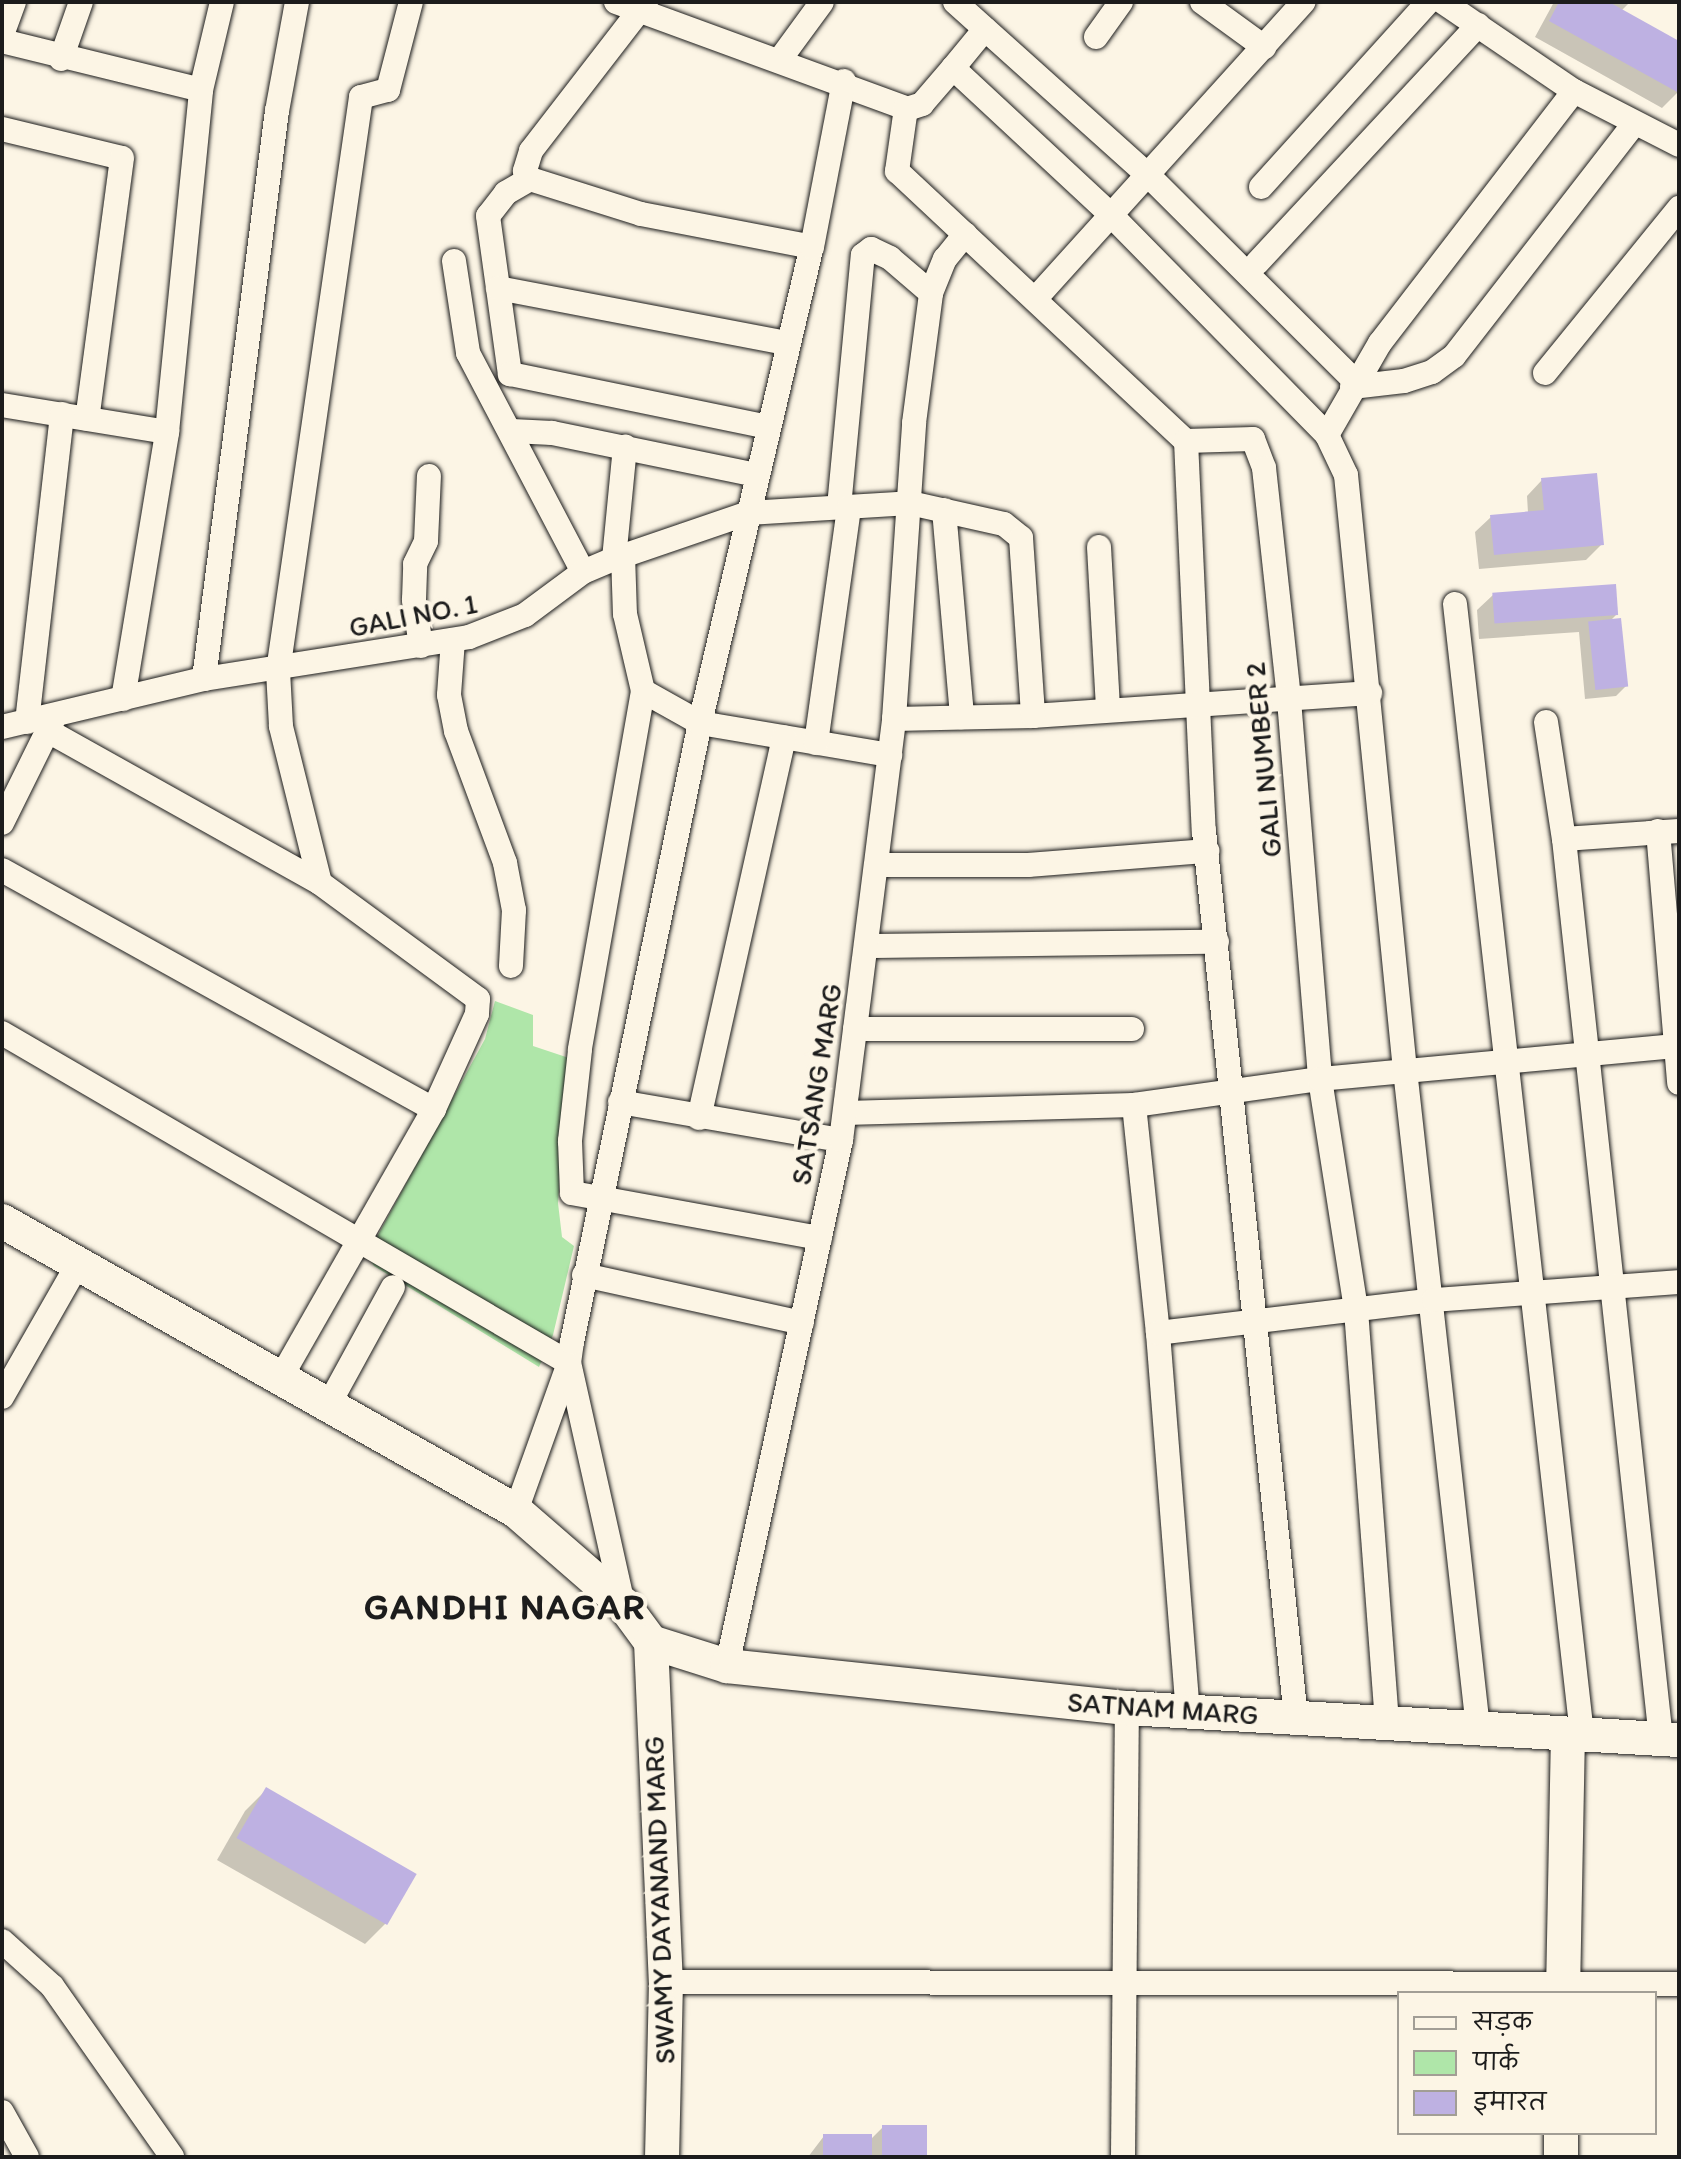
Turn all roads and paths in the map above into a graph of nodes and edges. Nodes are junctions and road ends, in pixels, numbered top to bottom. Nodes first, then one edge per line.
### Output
1 (14, 2) edge
2 (81, 2) edge
3 (222, 2) edge
4 (297, 2) edge
5 (411, 2) edge
6 (822, 2) edge
7 (955, 2) edge
8 (1121, 2) edge
9 (1202, 2) edge
10 (1303, 2) edge
11 (1428, 2) edge
12 (1443, 2) edge
13 (633, 5) edge
14 (1478, 25) junction
15 (985, 29) junction
16 (1096, 37) dead end
17 (2, 38) edge
18 (1264, 47) junction
19 (781, 58) junction
20 (61, 59) junction
21 (953, 68) junction
22 (844, 81) junction
23 (201, 90) junction
24 (1574, 91) junction
25 (907, 109) junction
26 (1634, 124) junction
27 (2, 129) edge
28 (1679, 145) edge
29 (1148, 175) junction
30 (530, 179) junction
31 (1261, 187) dead end
32 (1679, 208) edge
33 (1112, 216) junction
34 (965, 234) junction
35 (812, 247) junction
36 (454, 261) dead end
37 (1257, 263) dead end
38 (498, 288) junction
39 (931, 293) junction
40 (1036, 298) junction
41 (787, 343) junction
42 (1545, 373) dead end
43 (1354, 384) junction
44 (2, 405) edge
45 (62, 414) junction
46 (87, 419) junction
47 (769, 427) junction
48 (512, 431) junction
49 (167, 432) junction
50 (1327, 435) junction
51 (1186, 441) junction
52 (625, 447) junction
53 (757, 475) junction
54 (429, 476) dead end
55 (910, 503) junction
56 (844, 507) junction
57 (944, 510) junction
58 (748, 513) junction
59 (1099, 547) dead end
60 (619, 557) junction
61 (583, 572) junction
62 (1455, 604) dead end
63 (453, 640) junction
64 (421, 646) junction
65 (278, 671) junction
66 (204, 679) junction
67 (643, 691) junction
68 (1370, 693) junction
69 (123, 699) junction
70 (1289, 700) junction
71 (1198, 704) junction
72 (1108, 710) junction
73 (1033, 716) junction
74 (962, 717) junction
75 (894, 719) junction
76 (27, 722) junction
77 (1546, 722) dead end
78 (700, 723) junction
79 (52, 724) junction
80 (2, 727) edge
81 (784, 737) junction
82 (816, 743) junction
83 (890, 755) junction
84 (2, 823) edge
85 (1669, 831) edge
86 (1564, 839) junction
87 (1207, 851) junction
88 (877, 865) junction
89 (2, 870) edge
90 (320, 883) junction
91 (1217, 942) junction
92 (866, 946) junction
93 (511, 966) dead end
94 (855, 1029) junction
95 (1132, 1029) dead end
96 (2, 1033) edge
97 (1677, 1047) edge
98 (1586, 1055) junction
99 (1506, 1061) junction
100 (1405, 1070) junction
101 (1320, 1079) junction
102 (1679, 1083) edge
103 (1233, 1092) junction
104 (620, 1102) junction
105 (1134, 1105) junction
106 (434, 1109) junction
107 (845, 1113) junction
108 (699, 1118) junction
109 (841, 1140) junction
110 (600, 1200) junction
111 (2, 1221) edge
112 (820, 1238) junction
113 (358, 1243) junction
114 (78, 1264) junction
115 (584, 1275) junction
116 (1679, 1282) edge
117 (1611, 1285) junction
118 (393, 1287) dead end
119 (1536, 1293) junction
120 (1434, 1300) junction
121 (1356, 1310) junction
122 (1255, 1322) junction
123 (802, 1323) junction
124 (1158, 1333) junction
125 (569, 1363) junction
126 (281, 1377) junction
127 (2, 1397) edge
128 (329, 1404) junction
129 (516, 1511) junction
130 (623, 1604) junction
131 (651, 1642) junction
132 (727, 1666) junction
133 (1127, 1708) junction
134 (1188, 1711) junction
135 (1296, 1718) junction
136 (1387, 1723) junction
137 (1478, 1728) junction
138 (1575, 1734) junction
139 (1670, 1739) edge
140 (2, 1941) edge
141 (666, 1982) junction
142 (1679, 1984) edge
143 (1124, 1985) junction
144 (1563, 1988) edge
145 (2, 2112) edge
146 (1561, 2135) edge
147 (27, 2157) edge
148 (172, 2157) edge
149 (662, 2157) edge
150 (1123, 2157) edge
151 (1561, 2157) edge

1 - 17 street
2 - 20 street
3 - 23 street
4 - 66 street
5 - 65 street
6 - 19 street
7 - 15 street
8 - 16 street
9 - 18 street
10 - 18 street
11 - 31 street
12 - 14 street
13 - 19 street
13 - 30 street
14 - 24 street
14 - 37 street
15 - 21 street
15 - 29 street
17 - 20 street
18 - 29 street
19 - 22 street
20 - 23 street
21 - 25 street
21 - 33 street
22 - 25 street
22 - 35 street
23 - 49 street
24 - 26 street
24 - 43 street
25 - 34 street
26 - 28 street
26 - 43 street
27 - 46 street
29 - 33 street
29 - 43 street
30 - 35 street
30 - 38 street
32 - 42 street
33 - 40 street
33 - 50 street
34 - 39 street, SATSANG MARG
34 - 40 street
35 - 41 street
36 - 48 street
38 - 41 street
38 - 47 street
39 - 55 street, SATSANG MARG
39 - 56 street
40 - 51 street
41 - 47 street
43 - 50 street
44 - 45 street
45 - 46 street
45 - 76 street
46 - 49 street
47 - 53 street
48 - 52 street
48 - 61 street
49 - 69 street
50 - 68 street
51 - 70 street, GALI NUMBER 2
51 - 71 street
52 - 53 street
52 - 60 street
53 - 58 street
54 - 64 street
55 - 56 street, GALI NO. 1
55 - 57 street, GALI NO. 1
55 - 75 street, SATSANG MARG
56 - 58 street, GALI NO. 1
56 - 82 street
57 - 73 street, GALI NO. 1
57 - 74 street
58 - 60 street, GALI NO. 1
58 - 78 street
59 - 72 street
60 - 61 street, GALI NO. 1
60 - 67 street
61 - 63 street, GALI NO. 1
62 - 99 street
63 - 64 street, GALI NO. 1
63 - 93 street
64 - 65 street, GALI NO. 1
65 - 66 street, GALI NO. 1
65 - 90 street
66 - 69 street, GALI NO. 1
67 - 78 street
67 - 110 street
68 - 70 street
68 - 100 street
69 - 79 street, GALI NO. 1
70 - 71 street
70 - 101 street, GALI NUMBER 2
71 - 72 street
71 - 87 street
72 - 73 street
73 - 74 street
74 - 75 street
75 - 83 street, SATSANG MARG
76 - 79 street, GALI NO. 1
76 - 80 street, GALI NO. 1
77 - 86 street
78 - 81 street
78 - 104 street
79 - 84 street
79 - 90 street
81 - 82 street
81 - 108 street
82 - 83 street
83 - 88 street, SATSANG MARG
85 - 86 street
85 - 97 street
86 - 98 street
87 - 88 street
87 - 91 street
88 - 92 street, SATSANG MARG
89 - 106 street
90 - 106 street
91 - 92 street
91 - 103 street
92 - 94 street, SATSANG MARG
94 - 95 street
94 - 107 street, SATSANG MARG
96 - 113 street
97 - 98 street
97 - 102 street
98 - 99 street
98 - 117 street
99 - 100 street
99 - 119 street
100 - 101 street
100 - 120 street
101 - 103 street
101 - 121 street, GALI NUMBER 2
103 - 105 street
103 - 122 street
104 - 108 street
104 - 110 street
105 - 107 street
105 - 124 street
106 - 113 street
107 - 109 street, SATSANG MARG
108 - 109 street
109 - 112 street, SATSANG MARG
110 - 112 street
110 - 115 street
111 - 114 street
112 - 123 street, SATSANG MARG
113 - 125 street
113 - 126 street
114 - 126 street
114 - 127 street
115 - 123 street
115 - 125 street
116 - 117 street
117 - 119 street
117 - 139 street
118 - 128 street
119 - 120 street
119 - 138 street
120 - 121 street
120 - 137 street
121 - 122 street
121 - 136 street, GALI NUMBER 2
122 - 124 street
122 - 135 street
123 - 132 street, SATSANG MARG
124 - 134 street
125 - 129 street
125 - 130 street
126 - 128 street
128 - 129 street
129 - 130 street
130 - 131 street
131 - 132 street, SATNAM MARG
131 - 141 street, SWAMY DAYANAND MARG
132 - 133 street, SATNAM MARG
133 - 134 street, SATNAM MARG
133 - 143 street
134 - 135 street, SATNAM MARG
135 - 136 street, SATNAM MARG
136 - 137 street, SATNAM MARG
137 - 138 street, SATNAM MARG
138 - 139 street, SATNAM MARG
138 - 144 street
140 - 148 street
141 - 143 street
141 - 149 street, SWAMY DAYANAND MARG
142 - 144 street
143 - 144 street
143 - 150 street
145 - 147 street
146 - 151 street

